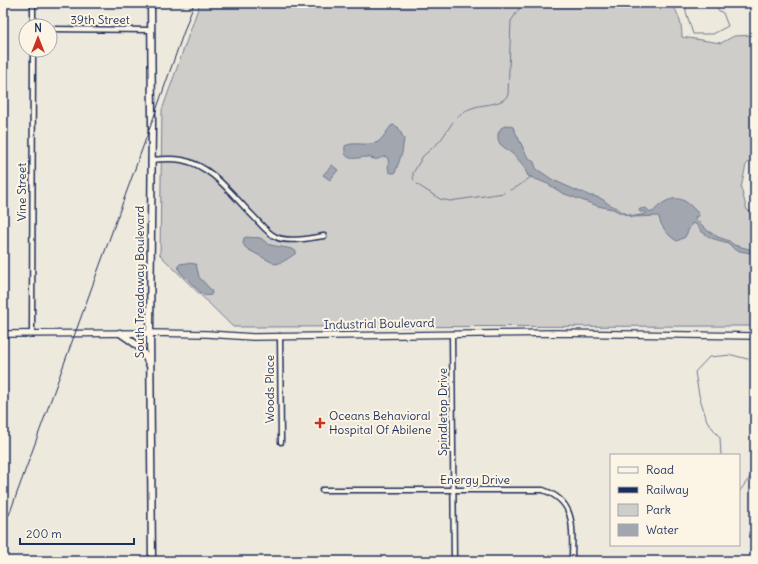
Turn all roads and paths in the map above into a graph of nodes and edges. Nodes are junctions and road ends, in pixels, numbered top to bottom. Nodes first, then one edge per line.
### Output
1 (33, 3) edge
2 (151, 3) edge
3 (33, 18) edge
4 (58, 29) edge
5 (151, 30) junction
6 (33, 58) edge
7 (151, 160) junction
8 (324, 236) dead end
9 (120, 333) junction
10 (150, 333) junction
11 (3, 334) edge
12 (32, 334) junction
13 (452, 334) junction
14 (280, 336) junction
15 (755, 336) edge
16 (150, 367) junction
17 (281, 442) dead end
18 (322, 490) dead end
19 (454, 490) junction
20 (152, 561) edge
21 (454, 561) edge
22 (572, 561) edge

1 - 3 street
2 - 5 main road, South Treadaway Boulevard
4 - 5 street, 39th Street
5 - 7 main road, South Treadaway Boulevard
6 - 12 street, Vine Street
7 - 8 street
7 - 10 main road, South Treadaway Boulevard
9 - 10 main road, Industrial Boulevard
9 - 12 main road, Industrial Boulevard
9 - 16 main road
10 - 14 main road, Industrial Boulevard
10 - 16 main road, South Treadaway Boulevard
11 - 12 main road, Industrial Boulevard
13 - 14 main road, Industrial Boulevard
13 - 15 main road, Industrial Boulevard
13 - 19 street, Spindletop Drive
14 - 17 street, Woods Place
16 - 20 main road, South Treadaway Boulevard
18 - 19 street, Energy Drive
19 - 21 street, Spindletop Drive
19 - 22 street, Energy Drive

